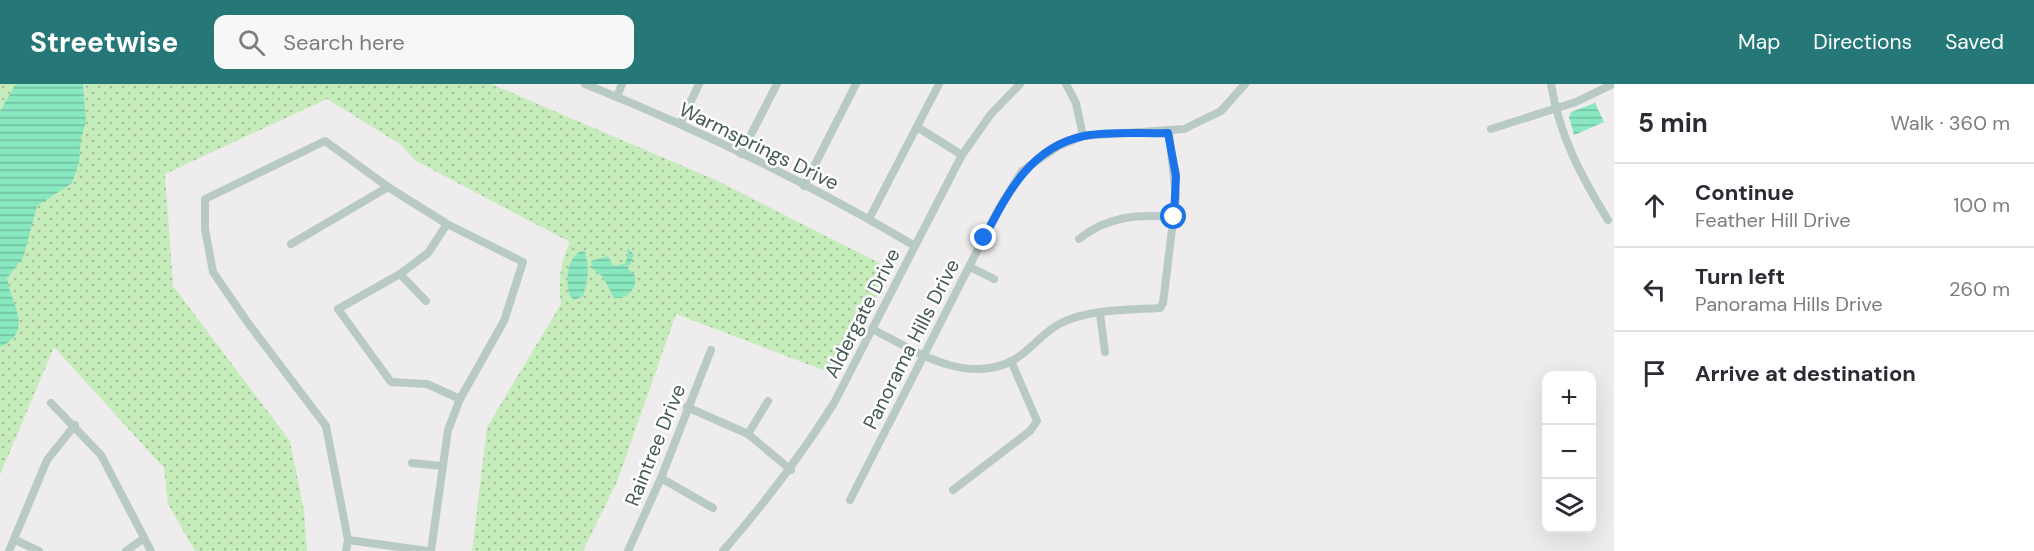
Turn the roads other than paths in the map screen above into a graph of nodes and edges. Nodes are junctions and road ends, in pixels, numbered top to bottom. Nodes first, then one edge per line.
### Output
1 (585, 84) edge
2 (622, 84) edge
3 (699, 84) edge
4 (777, 84) edge
5 (856, 84) edge
6 (939, 84) edge
7 (1020, 84) edge
8 (1066, 84) edge
9 (1245, 84) edge
10 (1551, 84) edge
11 (1613, 84) edge
12 (617, 97) junction
13 (1556, 108) junction
14 (680, 124) junction
15 (917, 127) junction
16 (1491, 129) dead end
17 (1168, 133) junction
18 (1083, 136) junction
19 (741, 154) junction
20 (962, 155) junction
21 (804, 186) junction
22 (388, 187) junction
23 (1174, 217) junction
24 (869, 219) junction
25 (1608, 219) dead end
26 (447, 224) junction
27 (1079, 239) dead end
28 (291, 244) dead end
29 (915, 246) junction
30 (970, 267) junction
31 (400, 274) junction
32 (993, 279) dead end
33 (426, 301) dead end
34 (1100, 314) junction
35 (872, 329) junction
36 (711, 350) dead end
37 (1105, 352) dead end
38 (923, 355) junction
39 (1011, 361) junction
40 (460, 399) junction
41 (768, 401) dead end
42 (51, 403) dead end
43 (687, 407) junction
44 (75, 425) junction
45 (748, 434) junction
46 (412, 463) dead end
47 (442, 466) junction
48 (791, 470) junction
49 (661, 478) junction
50 (953, 490) dead end
51 (850, 500) dead end
52 (713, 508) dead end
53 (143, 539) junction
54 (15, 540) junction
55 (348, 540) junction
56 (631, 550) edge
57 (9, 551) edge
58 (39, 551) edge
59 (126, 551) edge
60 (151, 551) edge
61 (346, 551) edge
62 (430, 551) edge
63 (723, 551) edge

1 - 12 street, Warmsprings Drive
2 - 12 street
3 - 14 street
4 - 19 street
5 - 21 street
6 - 15 street
7 - 20 street, Aldergate Drive
8 - 18 street
9 - 17 street, Panorama Hills Drive
10 - 13 street
11 - 13 street
12 - 14 street, Warmsprings Drive
13 - 16 street
13 - 25 street
14 - 19 street, Warmsprings Drive
15 - 20 street
15 - 24 street
17 - 18 street, Panorama Hills Drive
17 - 23 street
18 - 30 street, Panorama Hills Drive
19 - 21 street, Warmsprings Drive
20 - 29 street, Aldergate Drive
21 - 24 street, Warmsprings Drive
22 - 26 street
22 - 28 street
22 - 55 street
23 - 27 street
23 - 34 street
24 - 29 street, Warmsprings Drive
26 - 31 street
26 - 40 street
29 - 35 street, Aldergate Drive
30 - 32 street
30 - 38 street, Panorama Hills Drive
31 - 33 street
31 - 40 street
34 - 37 street
34 - 39 street
35 - 38 street
35 - 48 street, Aldergate Drive
36 - 43 street, Raintree Drive
38 - 39 street
38 - 51 street, Panorama Hills Drive
39 - 50 street
40 - 47 street
41 - 45 street
42 - 44 street
43 - 45 street
43 - 49 street, Raintree Drive
44 - 53 street
44 - 54 street
45 - 48 street
46 - 47 street
47 - 62 street
48 - 63 street, Aldergate Drive
49 - 52 street
49 - 56 street, Raintree Drive
53 - 59 street
53 - 60 street
54 - 57 street
54 - 58 street
55 - 61 street
55 - 62 street

